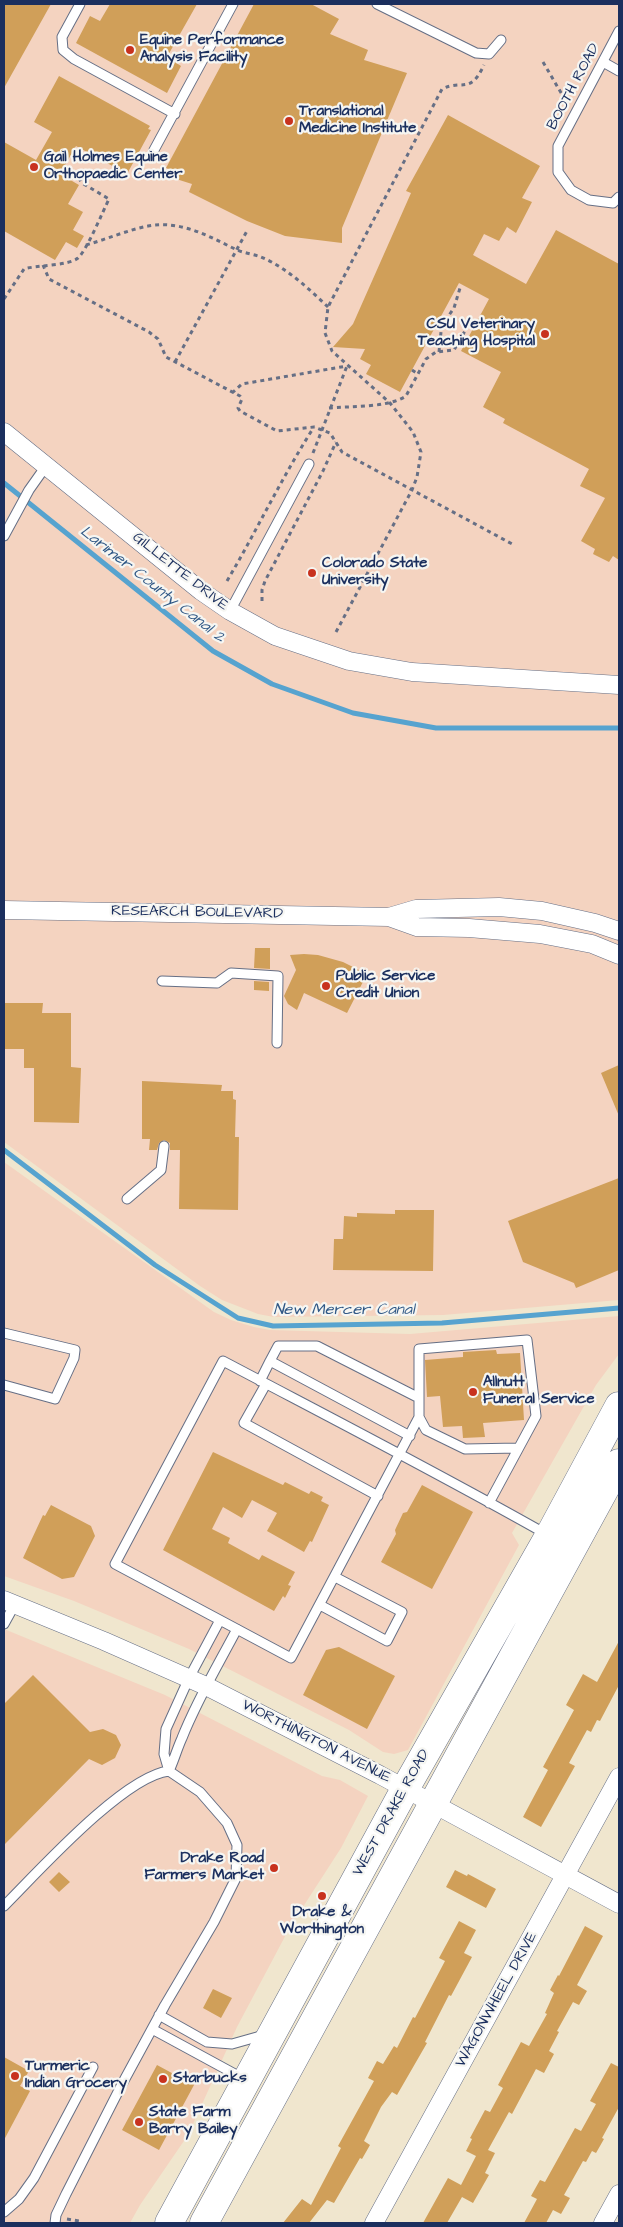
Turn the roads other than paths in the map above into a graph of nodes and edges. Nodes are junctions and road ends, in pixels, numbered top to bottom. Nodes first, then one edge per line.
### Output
1 (80, 4) edge
2 (234, 4) edge
3 (377, 4) edge
4 (619, 31) edge
5 (501, 40) dead end
6 (603, 62) junction
7 (619, 71) edge
8 (175, 114) junction
9 (154, 150) dead end
10 (619, 197) edge
11 (4, 432) edge
12 (309, 464) road end
13 (46, 466) junction
14 (4, 536) edge
15 (230, 611) junction
16 (619, 685) edge
17 (4, 910) edge
18 (389, 917) junction
19 (619, 931) edge
20 (619, 955) edge
21 (162, 981) dead end
22 (277, 1043) dead end
23 (164, 1146) dead end
24 (127, 1199) dead end
25 (4, 1333) edge
26 (270, 1361) junction
27 (263, 1382) junction
28 (4, 1385) edge
29 (419, 1398) junction
30 (619, 1406) edge
31 (419, 1417) junction
32 (410, 1436) junction
33 (518, 1448) junction
34 (400, 1455) junction
35 (619, 1463) edge
36 (378, 1496) junction
37 (489, 1503) junction
38 (549, 1536) junction
39 (335, 1577) junction
40 (9, 1602) edge
41 (320, 1605) junction
42 (220, 1620) junction
43 (4, 1624) edge
44 (237, 1629) junction
45 (189, 1678) junction
46 (206, 1686) junction
47 (169, 1771) junction
48 (619, 1776) edge
49 (405, 1789) junction
50 (433, 1804) junction
51 (566, 1875) junction
52 (619, 1904) edge
53 (4, 1906) edge
54 (159, 2015) junction
55 (152, 2029) junction
56 (274, 2032) junction
57 (93, 2067) dead end
58 (247, 2081) junction
59 (619, 2194) edge
60 (4, 2212) edge
61 (55, 2223) edge
62 (170, 2223) edge
63 (204, 2223) edge
64 (374, 2223) edge
65 (603, 2223) edge

1 - 8 lane
2 - 8 lane
3 - 5 lane
4 - 6 lane, BOOTH ROAD
6 - 7 lane
6 - 10 lane, BOOTH ROAD
8 - 9 lane
11 - 13 street, GILLETTE DRIVE
12 - 15 lane
13 - 14 lane
13 - 15 street, GILLETTE DRIVE
15 - 16 street, GILLETTE DRIVE
17 - 18 street, RESEARCH BOULEVARD
18 - 19 street, RESEARCH BOULEVARD
18 - 20 street, RESEARCH BOULEVARD
21 - 22 lane
23 - 24 lane
25 - 28 lane
26 - 27 lane
26 - 29 lane
26 - 32 lane
27 - 34 lane
27 - 36 lane
27 - 42 lane
29 - 31 lane
29 - 33 lane
30 - 38 main road, WEST DRAKE ROAD
31 - 32 lane
31 - 33 lane
32 - 34 lane
33 - 37 lane
34 - 36 lane
34 - 37 lane
35 - 50 main road, WEST DRAKE ROAD
36 - 39 lane
37 - 38 lane
38 - 49 main road, WEST DRAKE ROAD
39 - 41 lane
39 - 41 lane
40 - 43 lane
40 - 45 street, WORTHINGTON AVENUE
41 - 44 lane
42 - 44 lane
42 - 45 lane
44 - 46 lane
45 - 46 street, WORTHINGTON AVENUE
45 - 47 lane
46 - 47 lane
46 - 49 street, WORTHINGTON AVENUE
47 - 53 lane
47 - 54 lane
48 - 51 street, WAGONWHEEL DRIVE
49 - 50 street, WORTHINGTON AVENUE
49 - 56 main road, WEST DRAKE ROAD
50 - 51 street, WORTHINGTON AVENUE
50 - 63 main road, WEST DRAKE ROAD
51 - 52 street, WORTHINGTON AVENUE
51 - 64 street, WAGONWHEEL DRIVE
54 - 55 lane
54 - 56 lane
55 - 58 lane
55 - 61 lane
56 - 58 main road, WEST DRAKE ROAD
57 - 60 lane
58 - 62 main road, WEST DRAKE ROAD
59 - 65 street

